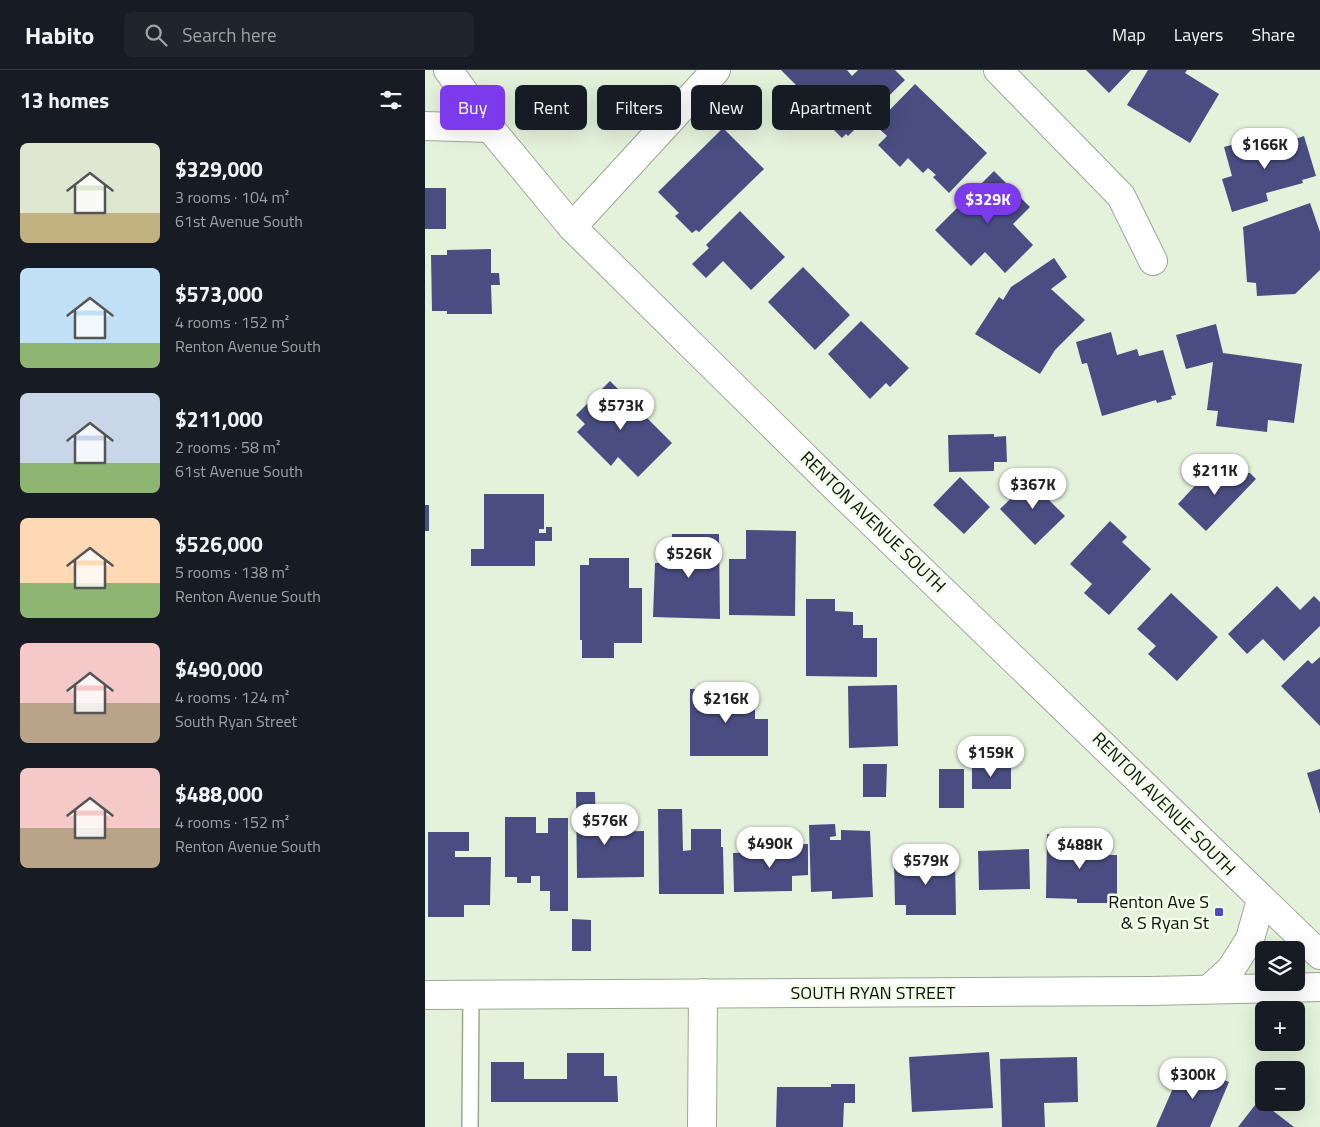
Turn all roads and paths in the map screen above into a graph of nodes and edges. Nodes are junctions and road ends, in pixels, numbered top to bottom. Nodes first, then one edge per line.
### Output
1 (448, 70) edge
2 (716, 70) edge
3 (998, 70) edge
4 (459, 85) edge
5 (425, 126) edge
6 (440, 126) edge
7 (492, 130) edge
8 (572, 227) junction
9 (1153, 262) dead end
10 (1261, 900) junction
11 (1320, 954) edge
12 (1320, 987) edge
13 (1209, 990) junction
14 (703, 994) junction
15 (425, 995) edge
16 (471, 995) junction
17 (470, 1127) edge
18 (702, 1127) edge

1 - 4 street, RENTON AVENUE SOUTH
2 - 8 street
3 - 9 street
5 - 6 street
7 - 8 street, RENTON AVENUE SOUTH
8 - 10 street, RENTON AVENUE SOUTH
10 - 11 street, RENTON AVENUE SOUTH
10 - 13 street
12 - 13 street, SOUTH RYAN STREET
13 - 14 street, SOUTH RYAN STREET
14 - 16 street, SOUTH RYAN STREET
14 - 18 street
15 - 16 street, SOUTH RYAN STREET
16 - 17 lane

